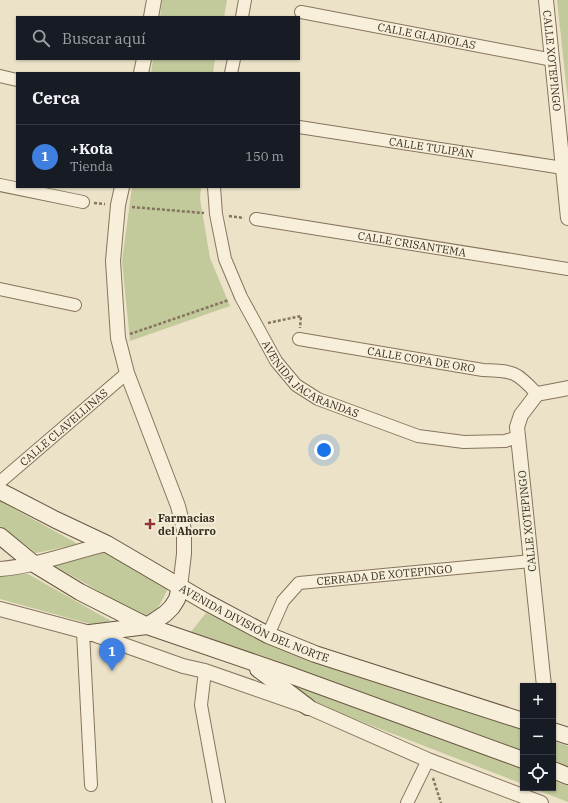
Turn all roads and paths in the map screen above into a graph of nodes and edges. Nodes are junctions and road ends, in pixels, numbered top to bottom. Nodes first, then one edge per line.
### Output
1 (154, 0) edge
2 (245, 0) edge
3 (546, 0) edge
4 (301, 12) dead end
5 (151, 16) edge
6 (242, 16) edge
7 (144, 60) edge
8 (234, 60) edge
9 (553, 60) junction
10 (141, 72) edge
11 (231, 72) edge
12 (0, 76) edge
13 (16, 80) edge
14 (300, 127) edge
15 (563, 168) junction
16 (0, 184) edge
17 (16, 187) edge
18 (18, 188) edge
19 (122, 188) edge
20 (214, 188) edge
21 (83, 202) joint
22 (118, 205) junction
23 (216, 214) junction
24 (568, 218) edge
25 (256, 219) joint
26 (568, 269) edge
27 (0, 290) edge
28 (240, 296) junction
29 (75, 305) dead end
30 (256, 325) junction
31 (118, 338) junction
32 (298, 339) joint
33 (127, 373) junction
34 (568, 388) edge
35 (537, 394) junction
36 (518, 437) junction
37 (0, 482) edge
38 (0, 491) edge
39 (0, 536) edge
40 (108, 544) junction
41 (531, 561) junction
42 (34, 564) junction
43 (0, 569) edge
44 (180, 587) junction
45 (0, 609) edge
46 (147, 626) junction
47 (87, 632) junction
48 (268, 635) junction
49 (246, 660) junction
50 (205, 671) junction
51 (544, 683) edge
52 (308, 707) junction
53 (520, 720) edge
54 (556, 732) edge
55 (568, 736) edge
56 (520, 759) edge
57 (428, 760) junction
58 (556, 771) edge
59 (568, 776) edge
60 (91, 785) dead end
61 (220, 803) edge
62 (407, 803) edge
63 (441, 803) edge
64 (542, 803) edge

1 - 5 street
2 - 6 street
3 - 9 street, CALLE XOTEPINGO
4 - 9 street, CALLE GLADIOLAS
7 - 10 street
8 - 11 street
9 - 15 street, CALLE XOTEPINGO
12 - 13 street
14 - 15 street, CALLE TULIPÁN
15 - 24 street, CALLE XOTEPINGO
16 - 17 street
18 - 21 street
19 - 22 street
20 - 23 street, AVENIDA JACARANDAS
21 - 22 path
22 - 23 path
22 - 31 street
23 - 25 path
23 - 28 street, AVENIDA JACARANDAS
25 - 26 street, CALLE CRISANTEMA
27 - 29 street
28 - 30 street, AVENIDA JACARANDAS
28 - 31 path
30 - 32 path
30 - 36 street, AVENIDA JACARANDAS
31 - 33 street
32 - 35 street, CALLE COPA DE ORO
33 - 37 street, CALLE CLAVELLINAS
33 - 44 street
34 - 35 street
35 - 36 street, CALLE XOTEPINGO
36 - 41 street, CALLE XOTEPINGO
38 - 40 main road, AVENIDA DIVISIÓN DEL NORTE
39 - 42 main road
40 - 42 street
40 - 44 main road, AVENIDA DIVISIÓN DEL NORTE
41 - 48 street, CERRADA DE XOTEPINGO
41 - 51 street, CALLE XOTEPINGO
42 - 43 street
42 - 46 main road
44 - 46 main road
44 - 48 main road, AVENIDA DIVISIÓN DEL NORTE
45 - 47 street
46 - 47 main road
46 - 49 main road
47 - 50 street
47 - 60 street
48 - 53 main road, AVENIDA DIVISIÓN DEL NORTE
49 - 52 main road
49 - 56 main road
50 - 52 street
50 - 61 street
52 - 57 street
54 - 55 main road
57 - 62 street
57 - 63 path
57 - 64 street
58 - 59 main road

